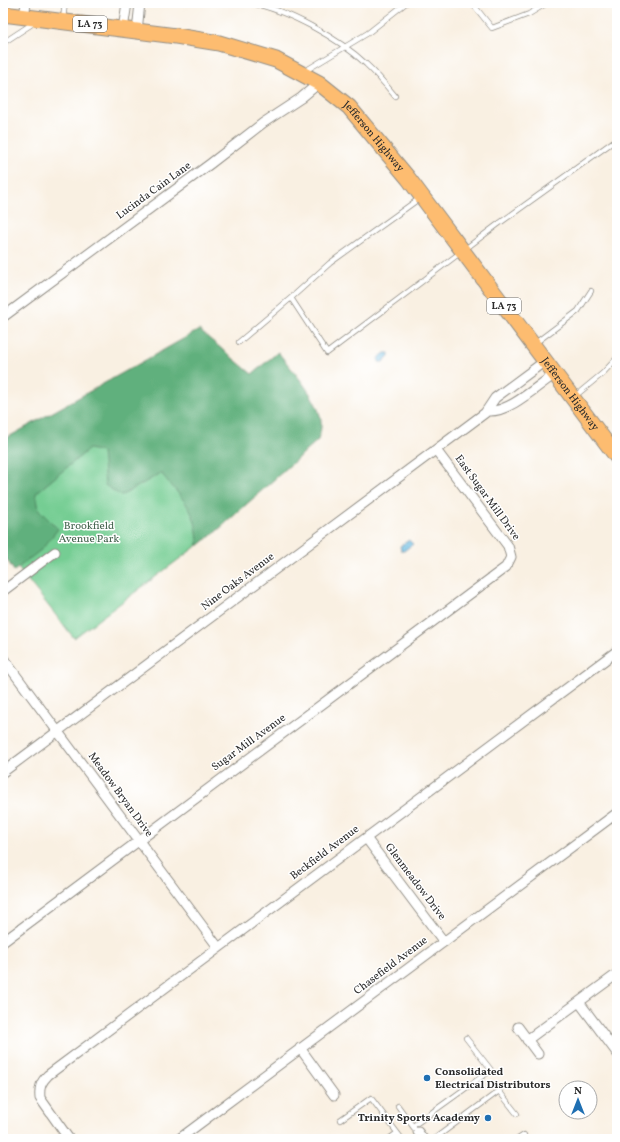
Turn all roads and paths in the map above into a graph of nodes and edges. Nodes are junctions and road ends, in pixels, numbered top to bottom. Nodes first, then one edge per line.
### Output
1 (65, 3) edge
2 (126, 3) edge
3 (140, 3) edge
4 (250, 3) edge
5 (406, 3) edge
6 (472, 3) edge
7 (547, 3) edge
8 (25, 10) edge
9 (3, 14) edge
10 (41, 19) junction
11 (62, 21) junction
12 (130, 30) junction
13 (3, 43) edge
14 (344, 47) junction
15 (302, 73) junction
16 (319, 83) junction
17 (395, 96) dead end
18 (617, 139) edge
19 (423, 196) junction
20 (463, 252) junction
21 (591, 291) dead end
22 (291, 298) junction
23 (3, 317) edge
24 (239, 342) dead end
25 (533, 345) junction
26 (617, 358) edge
27 (545, 361) junction
28 (555, 374) junction
29 (572, 398) junction
30 (488, 411) junction
31 (436, 450) junction
32 (617, 457) edge
33 (55, 552) dead end
34 (509, 563) joint
35 (3, 591) edge
36 (617, 651) edge
37 (3, 658) edge
38 (58, 731) junction
39 (3, 772) edge
40 (617, 813) edge
41 (366, 838) junction
42 (139, 840) junction
43 (3, 942) edge
44 (444, 942) junction
45 (218, 947) junction
46 (617, 974) edge
47 (579, 1002) junction
48 (518, 1027) dead end
49 (466, 1038) dead end
50 (527, 1040) junction
51 (300, 1048) junction
52 (617, 1053) edge
53 (538, 1054) dead end
54 (334, 1095) dead end
55 (398, 1106) dead end
56 (517, 1114) dead end
57 (340, 1120) dead end
58 (418, 1132) edge
59 (397, 1133) junction
60 (524, 1135) dead end
61 (69, 1139) edge
62 (179, 1139) edge
63 (389, 1139) edge
64 (402, 1139) edge
65 (434, 1139) edge
66 (518, 1139) edge

1 - 11 lane
2 - 12 street
3 - 12 street
4 - 14 lane
5 - 14 lane
6 - 7 lane
8 - 9 main road, Jefferson Highway / LA 73
8 - 10 main road, Jefferson Highway / LA 73
10 - 11 main road, Jefferson Highway / LA 73
10 - 13 lane
11 - 12 main road, Jefferson Highway / LA 73
12 - 15 main road, Jefferson Highway / LA 73
14 - 15 lane
14 - 17 lane
15 - 16 main road, Jefferson Highway / LA 73
16 - 19 main road, Jefferson Highway / LA 73
16 - 23 street, Lucinda Cain Lane
18 - 20 lane
19 - 20 main road, Jefferson Highway / LA 73
19 - 22 lane
20 - 22 lane
20 - 25 main road, Jefferson Highway / LA 73
21 - 25 lane
22 - 24 lane
25 - 27 main road, Jefferson Highway / LA 73
26 - 29 lane
27 - 28 main road, Jefferson Highway / LA 73
27 - 30 street, Nine Oaks Avenue
28 - 29 main road, Jefferson Highway / LA 73
28 - 30 street, Nine Oaks Avenue
29 - 32 main road, Jefferson Highway / LA 73
30 - 31 street, Nine Oaks Avenue
31 - 34 street, East Sugar Mill Drive
31 - 38 street, Nine Oaks Avenue
33 - 35 street
34 - 42 street, Sugar Mill Avenue
36 - 41 street, Beckfield Avenue
37 - 38 street, Meadow Bryan Drive
38 - 39 street, Nine Oaks Avenue
38 - 42 street, Meadow Bryan Drive
40 - 44 street, Chasefield Avenue
41 - 44 street, Glenmeadow Drive
41 - 45 street, Beckfield Avenue
42 - 43 street, Sugar Mill Avenue
42 - 45 street, Meadow Bryan Drive
44 - 51 street, Chasefield Avenue
45 - 61 street, Beckfield Avenue
46 - 47 street
47 - 50 street
47 - 52 street
48 - 50 street
49 - 58 lane
50 - 53 street
51 - 54 street
51 - 62 street, Chasefield Avenue
55 - 58 lane
56 - 65 lane
57 - 59 lane
59 - 63 lane
59 - 64 lane
60 - 66 lane

